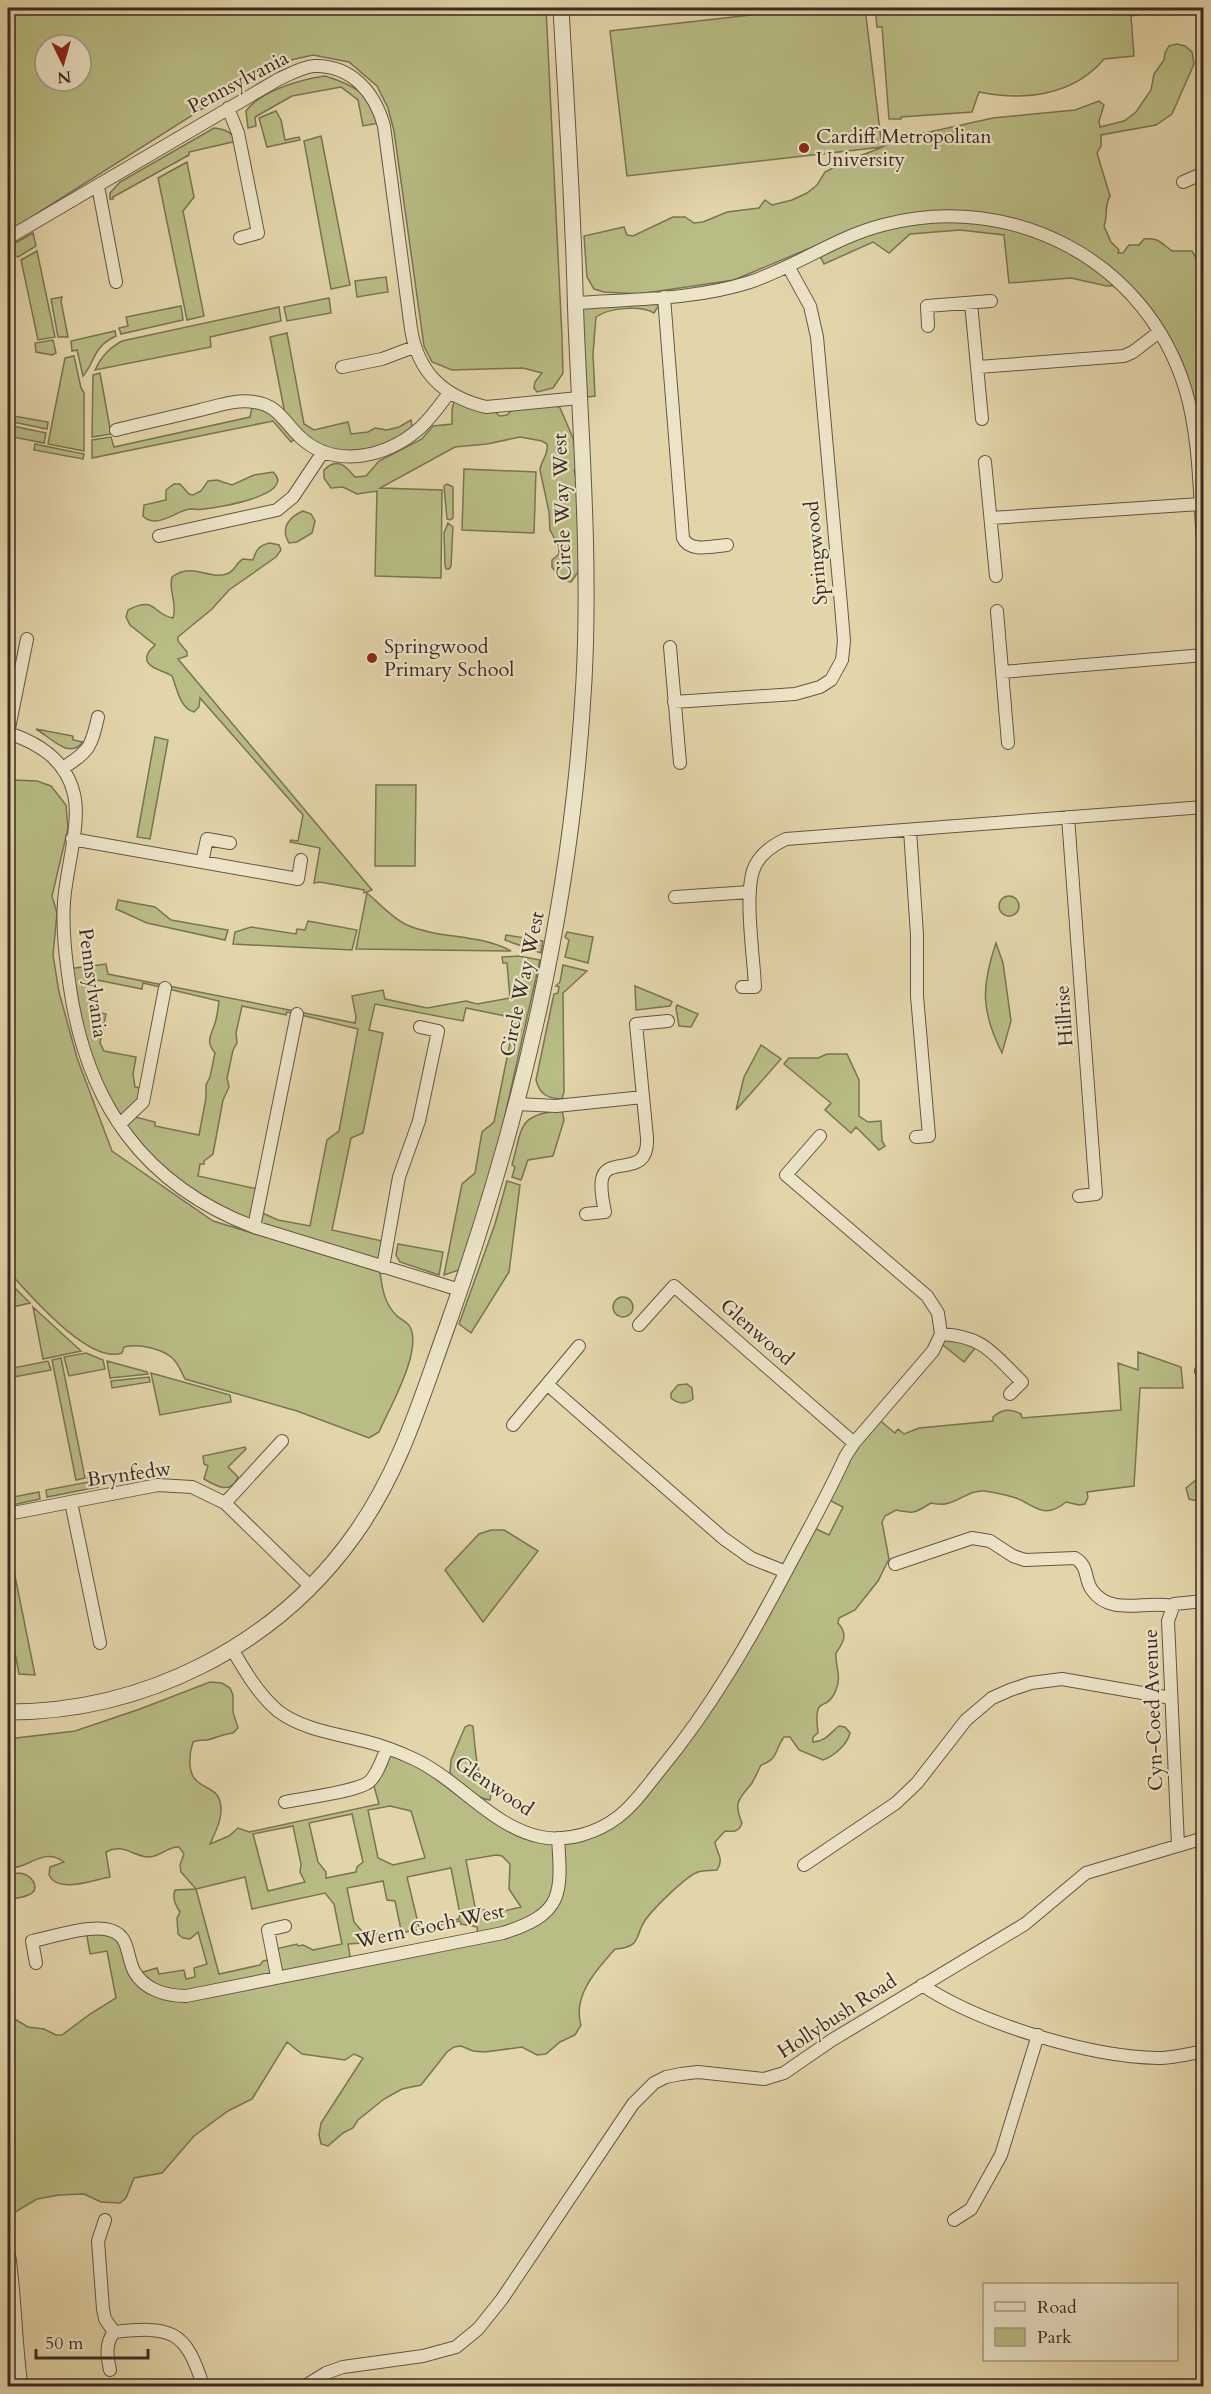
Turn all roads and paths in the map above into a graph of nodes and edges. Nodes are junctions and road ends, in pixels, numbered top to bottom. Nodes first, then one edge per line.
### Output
1 (561, 8) edge
2 (228, 108) junction
3 (1203, 173) edge
4 (1183, 182) dead end
5 (98, 186) junction
6 (8, 238) edge
7 (240, 238) dead end
8 (788, 266) junction
9 (116, 282) dead end
10 (664, 297) junction
11 (991, 301) dead end
12 (575, 303) junction
13 (971, 303) junction
14 (928, 326) dead end
15 (1159, 332) junction
16 (414, 347) junction
17 (342, 367) dead end
18 (978, 367) junction
19 (449, 393) junction
20 (579, 398) junction
21 (982, 419) dead end
22 (116, 430) dead end
23 (323, 452) junction
24 (986, 462) dead end
25 (1200, 504) junction
26 (991, 518) junction
27 (159, 536) dead end
28 (727, 545) dead end
29 (1203, 554) edge
30 (996, 576) dead end
31 (997, 611) dead end
32 (27, 639) dead end
33 (670, 647) dead end
34 (1203, 655) edge
35 (1002, 672) junction
36 (675, 702) junction
37 (98, 717) dead end
38 (8, 733) edge
39 (1008, 743) dead end
40 (680, 763) dead end
41 (63, 768) junction
42 (1203, 807) edge
43 (1068, 817) junction
44 (910, 830) junction
45 (72, 839) junction
46 (230, 843) dead end
47 (301, 860) dead end
48 (202, 862) junction
49 (750, 892) junction
50 (675, 897) dead end
51 (742, 987) dead end
52 (165, 988) dead end
53 (297, 1014) dead end
54 (668, 1021) dead end
55 (420, 1027) dead end
56 (643, 1097) junction
57 (517, 1104) junction
58 (120, 1124) junction
59 (820, 1136) dead end
60 (916, 1137) dead end
61 (1079, 1196) dead end
62 (586, 1214) dead end
63 (254, 1227) junction
64 (382, 1267) junction
65 (460, 1290) junction
66 (639, 1325) dead end
67 (941, 1334) junction
68 (579, 1346) dead end
69 (548, 1384) junction
70 (1010, 1394) dead end
71 (513, 1425) dead end
72 (282, 1441) dead end
73 (854, 1443) junction
74 (71, 1502) junction
75 (225, 1503) junction
76 (8, 1514) edge
77 (895, 1564) dead end
78 (786, 1572) junction
79 (310, 1586) junction
80 (1203, 1601) edge
81 (1172, 1606) junction
82 (100, 1643) dead end
83 (232, 1649) junction
84 (1171, 1698) junction
85 (8, 1712) edge
86 (387, 1749) junction
87 (285, 1802) dead end
88 (558, 1838) junction
89 (1203, 1838) edge
90 (1178, 1845) junction
91 (804, 1865) dead end
92 (285, 1926) dead end
93 (36, 1963) dead end
94 (277, 1976) junction
95 (922, 1985) junction
96 (1038, 2035) junction
97 (1203, 2051) edge
98 (105, 2220) dead end
99 (954, 2220) dead end
100 (8, 2258) edge
101 (8, 2323) edge
102 (114, 2332) junction
103 (14, 2340) junction
104 (110, 2370) dead end
105 (20, 2386) edge
106 (203, 2386) edge
107 (305, 2386) edge

1 - 12 street, Circle Way West
2 - 5 street, Pennsylvania
2 - 7 street
2 - 16 street, Pennsylvania
3 - 4 street
5 - 6 street, Pennsylvania
5 - 9 street
8 - 10 street
8 - 15 street
8 - 36 street, Springwood
10 - 12 street
10 - 28 street
11 - 13 street
12 - 20 street, Circle Way West
13 - 14 street
13 - 18 street
15 - 18 street
15 - 25 street
16 - 17 street
16 - 19 street, Pennsylvania
18 - 21 street
19 - 20 street, Pennsylvania
19 - 23 street
20 - 57 street, Circle Way West
22 - 23 street
23 - 27 street
24 - 26 street
25 - 26 street
25 - 29 street
26 - 30 street
31 - 35 street
32 - 38 street, Pennsylvania
33 - 36 street
34 - 35 street
35 - 39 street
36 - 40 street
37 - 41 street
38 - 41 street, Pennsylvania
41 - 45 street, Pennsylvania
42 - 43 street
43 - 44 street
43 - 61 street, Hillrise
44 - 49 street
44 - 60 street
45 - 48 street
45 - 58 street, Pennsylvania
46 - 48 street
47 - 48 street
49 - 50 street
49 - 51 street
52 - 58 street
53 - 63 street
54 - 56 street
55 - 64 street
56 - 57 street
56 - 62 street
57 - 65 street, Circle Way West
58 - 63 street, Pennsylvania
59 - 67 street
63 - 64 street, Pennsylvania
64 - 65 street, Pennsylvania
65 - 79 street, Circle Way West
66 - 73 street, Glenwood
67 - 70 street
67 - 73 street, Glenwood
68 - 69 street
69 - 71 street
69 - 78 street
72 - 75 street
73 - 78 street, Glenwood
74 - 75 street, Brynfedw
74 - 76 street, Brynfedw
74 - 82 street, Brynfedw
75 - 79 street, Brynfedw
77 - 81 street
78 - 88 street, Glenwood
79 - 83 street, Circle Way West
80 - 81 street, Cyn-Coed Avenue
81 - 84 street, Cyn-Coed Avenue
83 - 85 street, Circle Way West
83 - 86 street, Glenwood
84 - 90 street, Cyn-Coed Avenue
84 - 91 street
86 - 87 street
86 - 88 street, Glenwood
88 - 94 street, Wern Goch West
89 - 90 street, Hollybush Road
90 - 95 street, Hollybush Road
92 - 94 street
93 - 94 street, Wern Goch West
95 - 96 street
95 - 107 street, Hollybush Road
96 - 97 street
96 - 99 street
98 - 102 street
100 - 103 street
101 - 103 street
102 - 104 street
102 - 106 street
103 - 105 street

